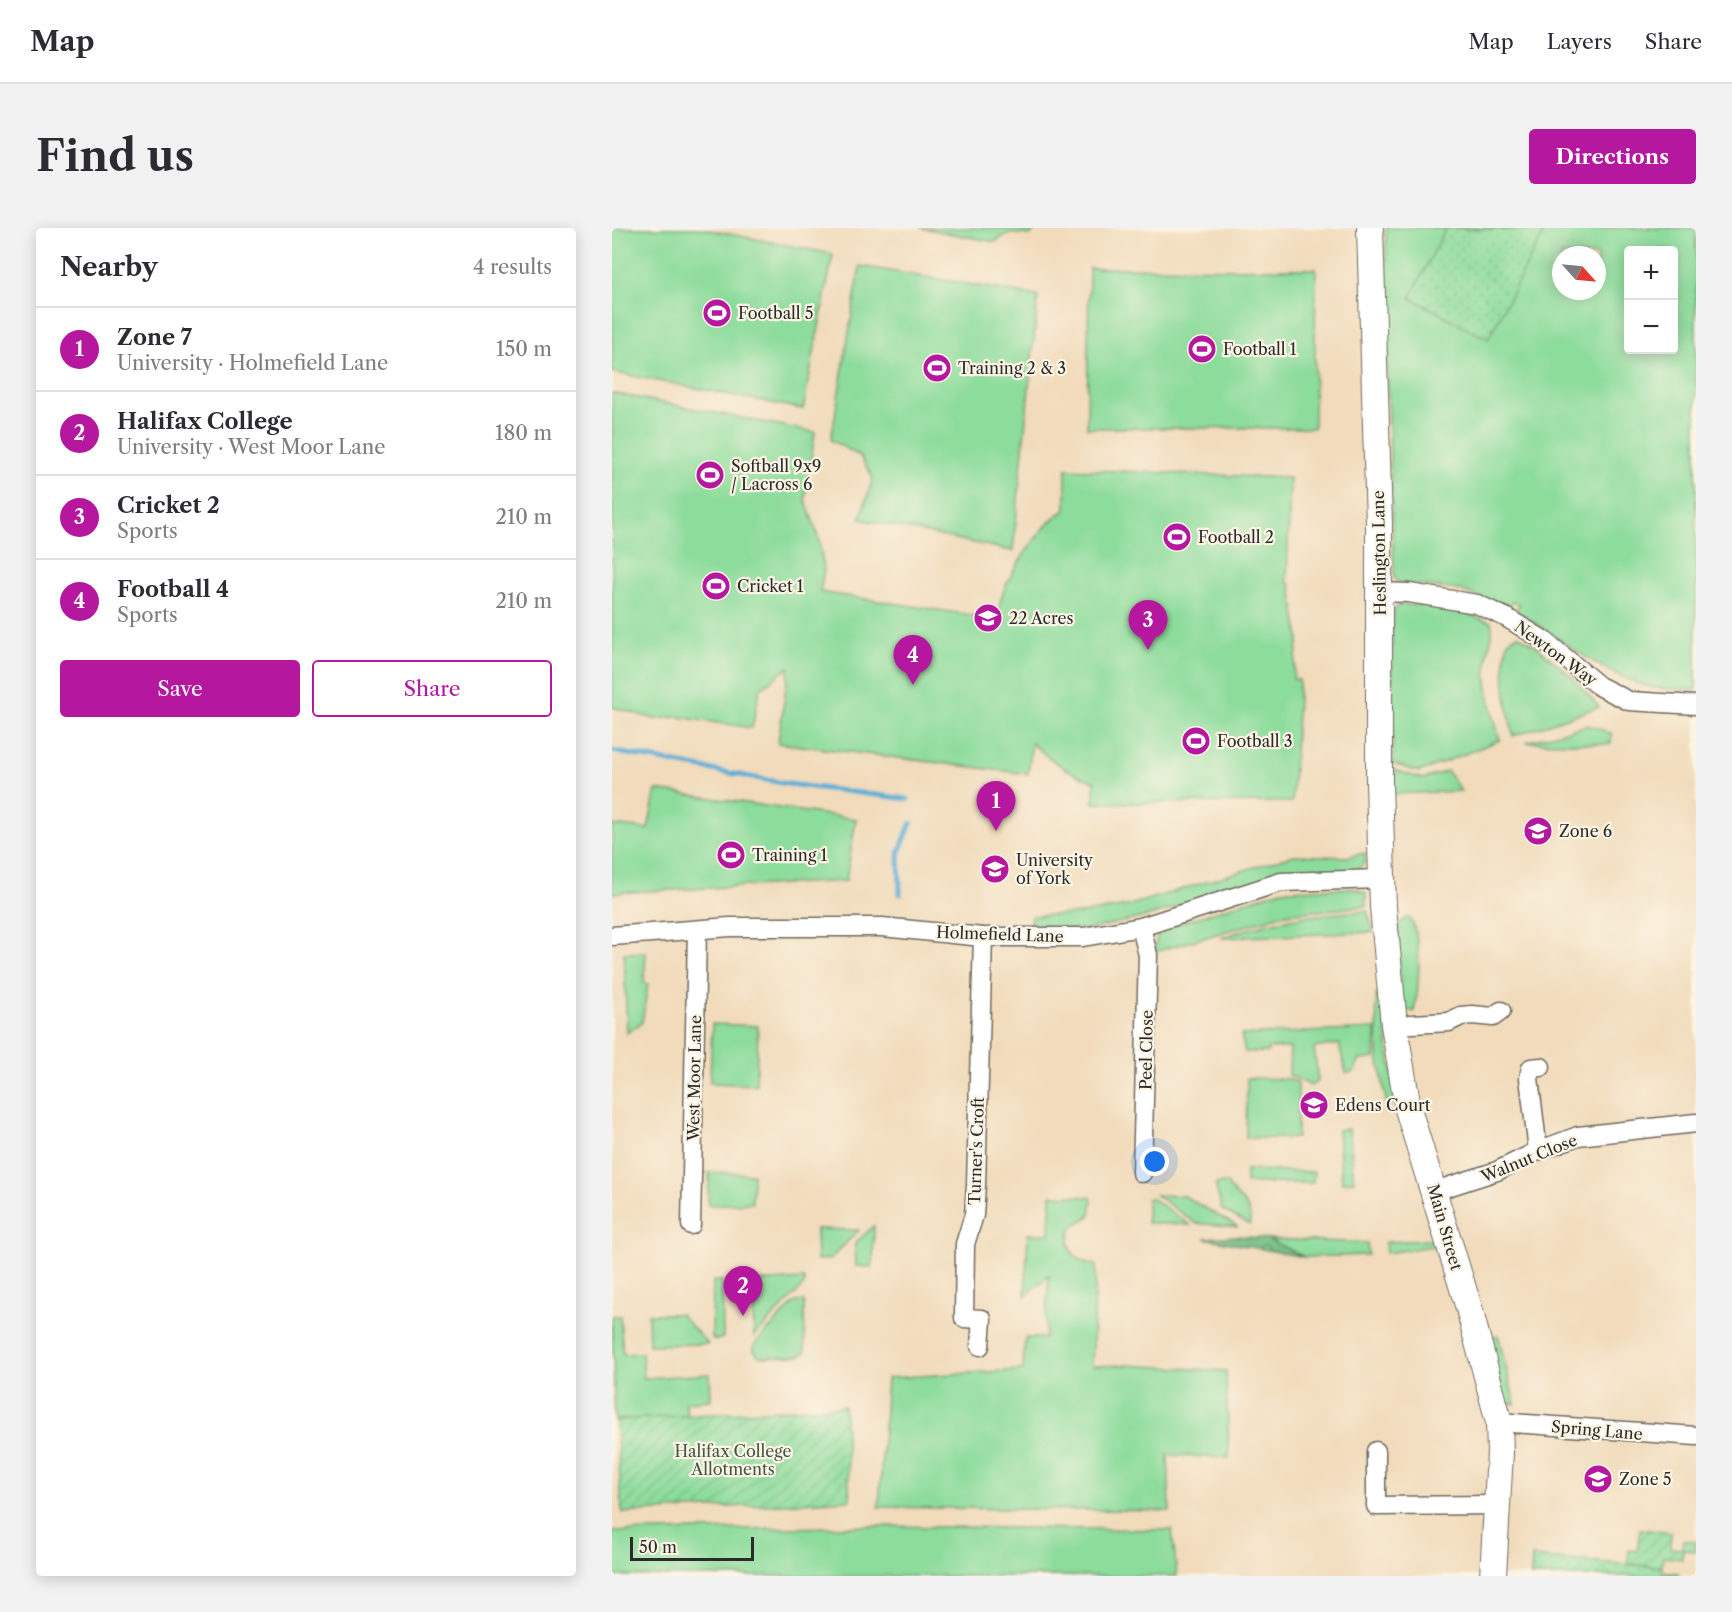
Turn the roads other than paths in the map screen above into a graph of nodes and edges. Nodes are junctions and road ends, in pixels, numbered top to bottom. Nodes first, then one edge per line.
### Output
1 (1371, 228) edge
2 (1380, 592) junction
3 (1696, 705) edge
4 (1381, 879) junction
5 (1141, 927) junction
6 (697, 931) junction
7 (612, 936) edge
8 (983, 937) junction
9 (1501, 1011) dead end
10 (1394, 1025) junction
11 (1541, 1067) dead end
12 (1696, 1123) edge
13 (1538, 1151) junction
14 (1142, 1173) dead end
15 (1435, 1191) junction
16 (691, 1225) dead end
17 (980, 1346) dead end
18 (1498, 1422) junction
19 (1696, 1436) edge
20 (1376, 1452) dead end
21 (1498, 1505) junction
22 (1493, 1576) edge

1 - 2 street, Heslington Lane
2 - 3 street, Newton Way
2 - 4 street, Heslington Lane
4 - 5 street, Holmefield Lane
4 - 10 street, Main Street
5 - 8 street, Holmefield Lane
5 - 14 street, Peel Close
6 - 7 street, Holmefield Lane
6 - 8 street, Holmefield Lane
6 - 16 street, West Moor Lane
8 - 17 street, Turner's Croft
9 - 10 street
10 - 15 street, Main Street
11 - 13 street
12 - 13 street, Walnut Close
13 - 15 street, Walnut Close
15 - 18 street, Main Street
18 - 19 street, Spring Lane
18 - 21 street, Main Street
20 - 21 street
21 - 22 street, Main Street

